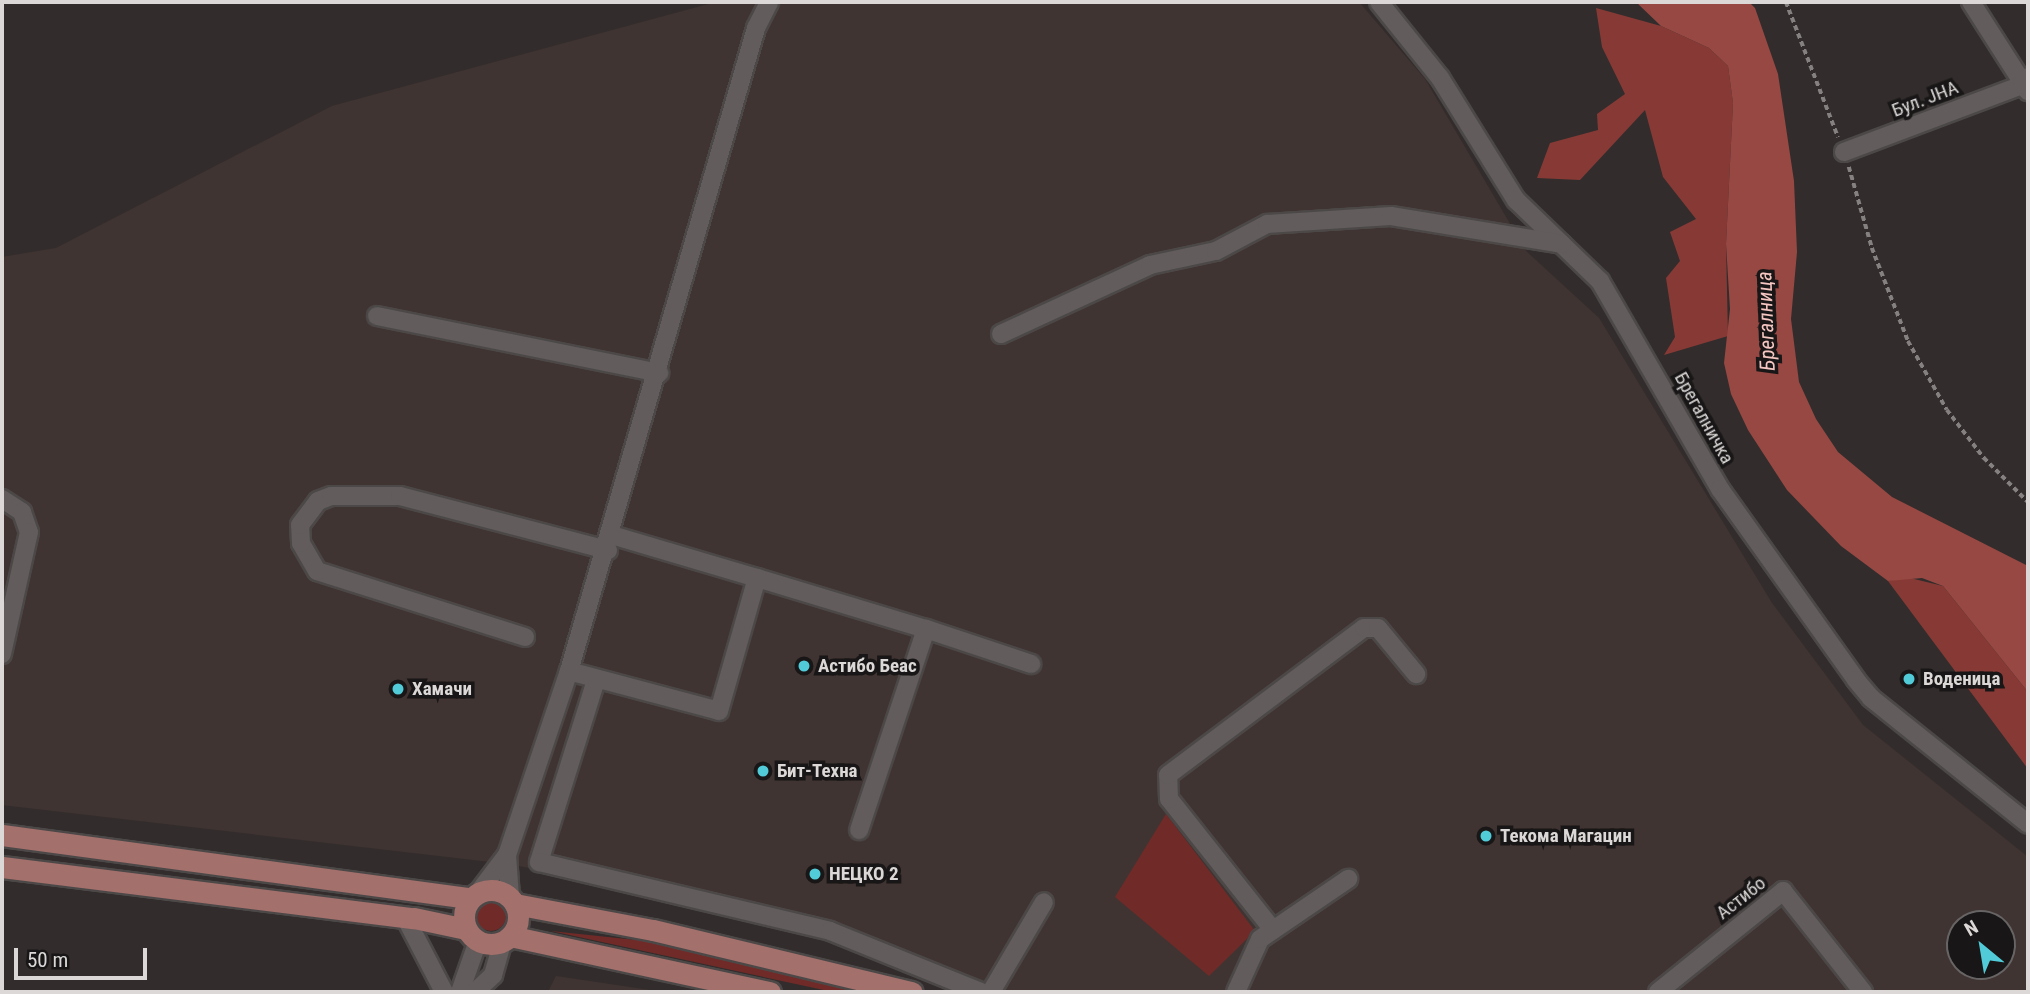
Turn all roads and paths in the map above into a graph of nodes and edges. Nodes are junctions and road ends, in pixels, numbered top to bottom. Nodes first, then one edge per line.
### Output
1 (769, 2) edge
2 (1379, 2) edge
3 (1786, 2) edge
4 (1971, 2) edge
5 (2026, 84) edge
6 (1844, 152) junction
7 (1566, 245) junction
8 (377, 316) dead end
9 (1001, 334) dead end
10 (659, 373) junction
11 (2, 499) edge
12 (2028, 502) edge
13 (610, 543) junction
14 (757, 578) junction
15 (926, 629) junction
16 (525, 636) dead end
17 (2, 654) edge
18 (1031, 664) dead end
19 (569, 671) junction
20 (1416, 674) dead end
21 (596, 680) junction
22 (2028, 824) edge
23 (859, 830) dead end
24 (2, 835) edge
25 (507, 855) junction
26 (2, 867) edge
27 (1348, 879) dead end
28 (474, 895) junction
29 (512, 900) junction
30 (1044, 902) dead end
31 (405, 917) junction
32 (1273, 930) junction
33 (472, 935) junction
34 (507, 938) junction
35 (444, 992) edge
36 (460, 992) edge
37 (475, 992) edge
38 (770, 992) edge
39 (912, 992) edge
40 (981, 992) edge
41 (991, 992) edge
42 (1236, 992) edge
43 (1658, 992) edge
44 (1863, 992) edge

1 - 10 street
2 - 7 street, Брегалничка
3 - 6 path
4 - 5 street, Бул. ЈНА
5 - 6 street, Бул. ЈНА
6 - 12 path
7 - 9 street
7 - 22 street, Брегалничка
8 - 10 street
10 - 13 street
11 - 17 street
13 - 14 street
13 - 16 street
13 - 19 street
14 - 15 street
14 - 21 street
15 - 18 street
15 - 23 street
19 - 21 street
19 - 25 street
20 - 32 street
21 - 40 street
24 - 28 main road
25 - 28 street
25 - 29 street
26 - 31 main road
27 - 32 street
28 - 29 main road
28 - 33 main road
29 - 34 main road
29 - 39 main road
30 - 41 street
31 - 33 main road
31 - 35 street
32 - 42 street
33 - 34 main road
33 - 36 street
34 - 37 street
34 - 38 main road
43 - 44 street, Астибо

